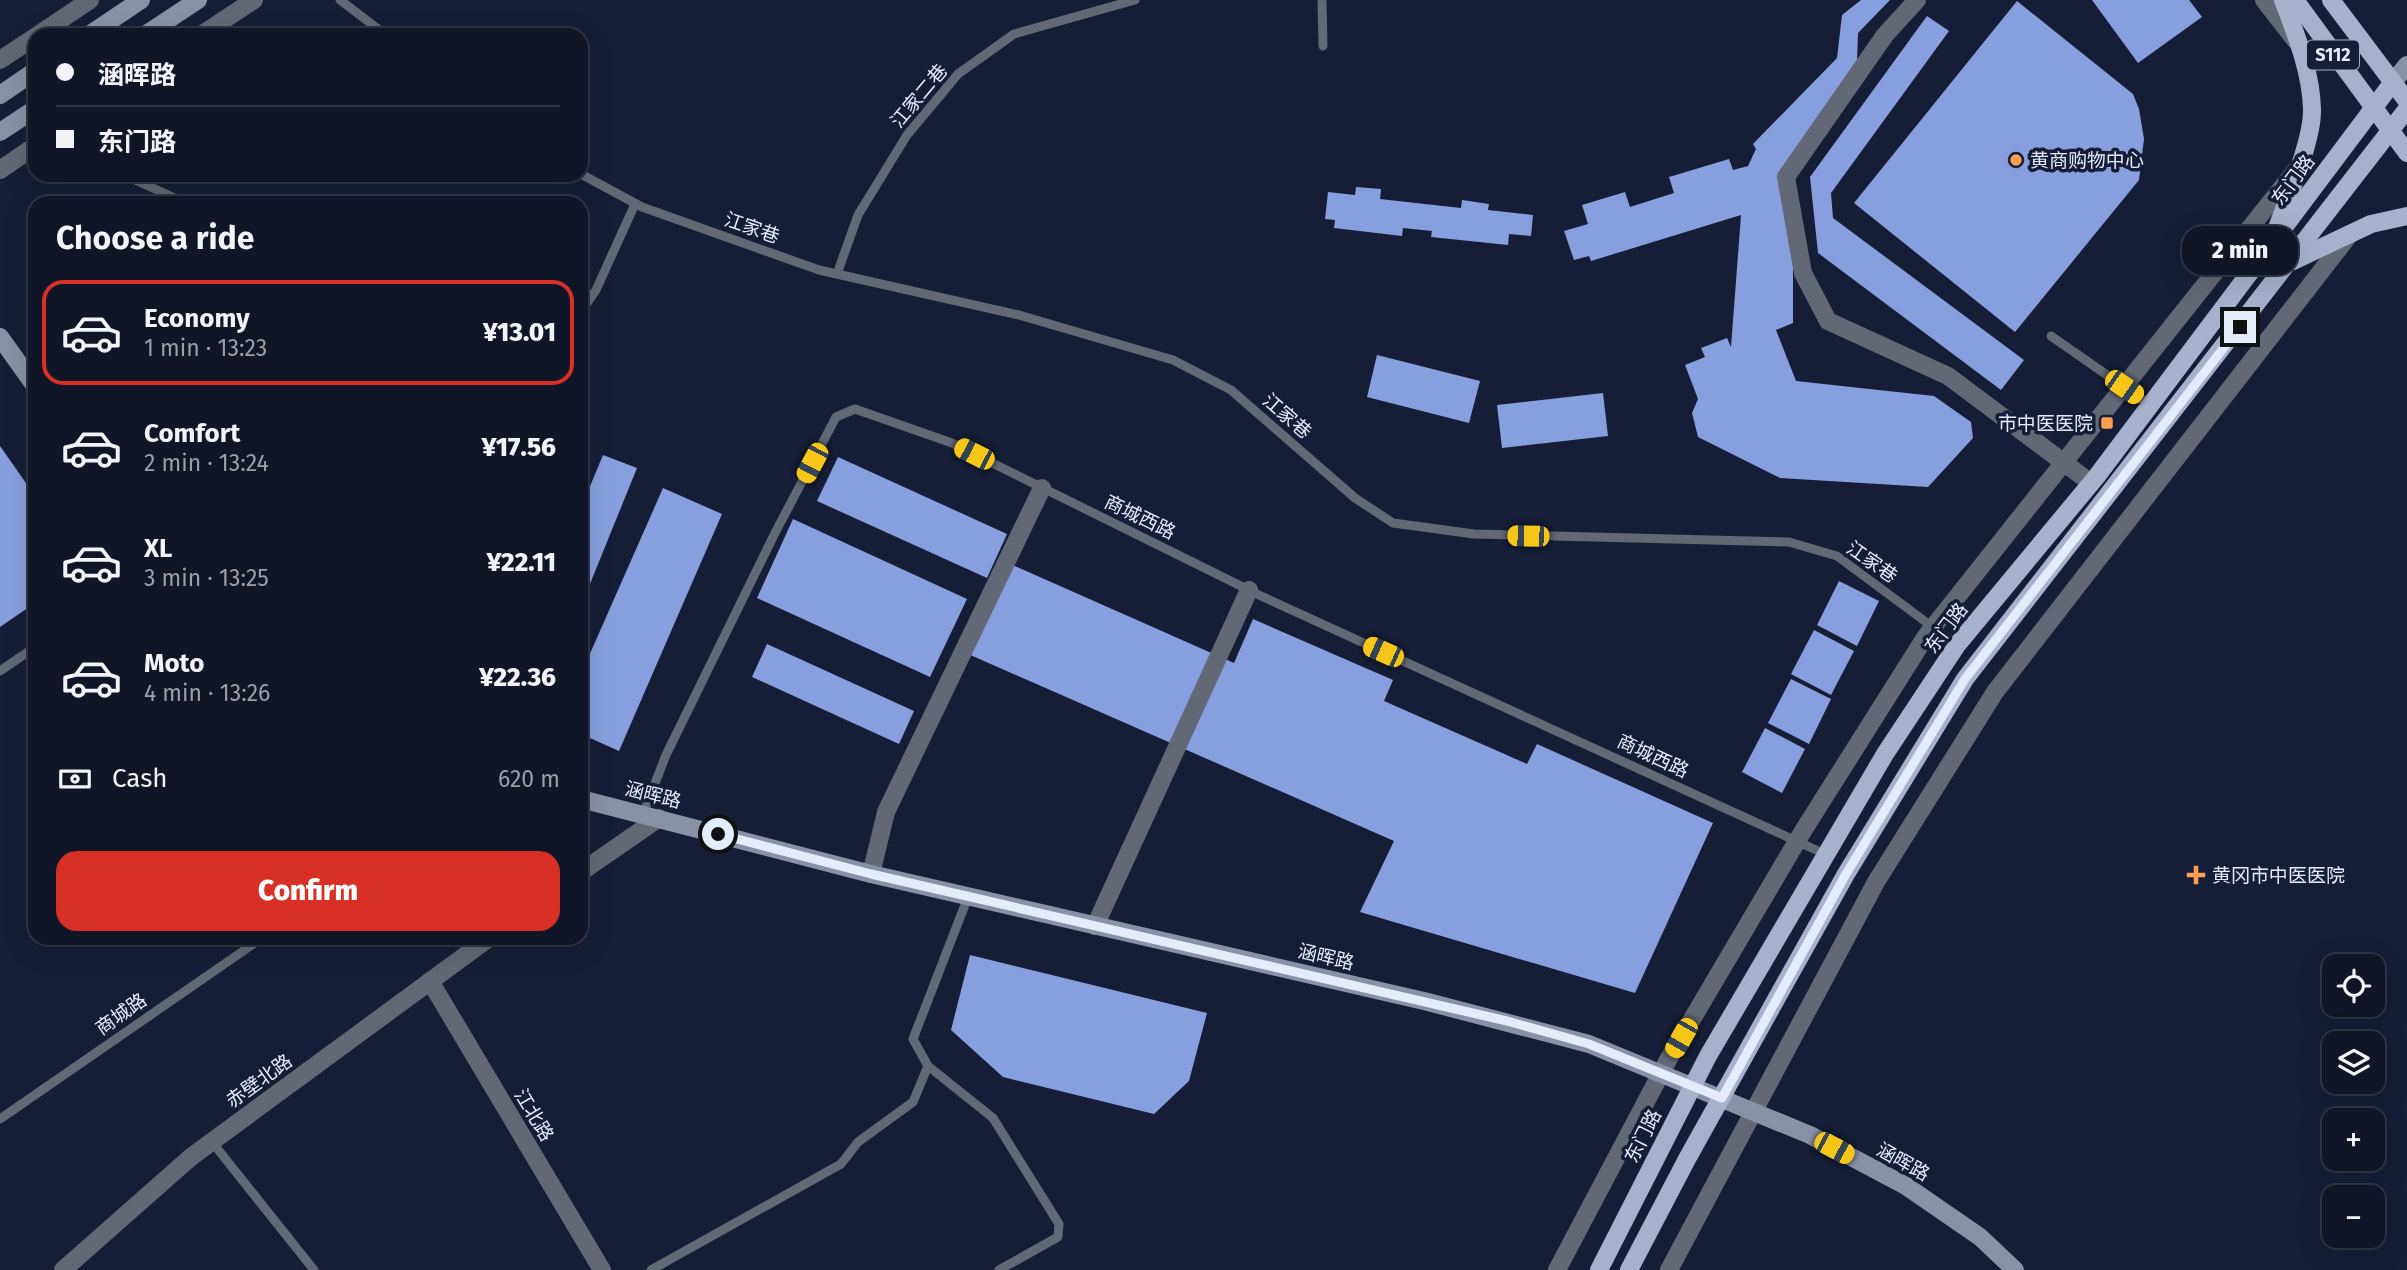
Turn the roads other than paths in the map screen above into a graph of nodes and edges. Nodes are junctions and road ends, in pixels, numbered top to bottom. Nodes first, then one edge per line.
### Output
1 (90, 0) edge
2 (141, 0) edge
3 (198, 0) edge
4 (254, 0) edge
5 (340, 0) edge
6 (1135, 0) edge
7 (1322, 0) edge
8 (1917, 0) edge
9 (2264, 0) edge
10 (2283, 0) edge
11 (2295, 0) edge
12 (2331, 0) edge
13 (48, 28) edge
14 (99, 28) edge
15 (156, 28) edge
16 (212, 28) edge
17 (377, 28) edge
18 (28, 41) edge
19 (1323, 46) dead end
20 (2300, 46) junction
21 (0, 60) edge
22 (2407, 65) edge
23 (28, 76) edge
24 (2393, 82) junction
25 (0, 94) edge
26 (2407, 101) edge
27 (2374, 108) junction
28 (2407, 109) edge
29 (28, 114) edge
30 (2390, 131) junction
31 (0, 132) edge
32 (28, 151) edge
33 (2407, 153) edge
34 (2299, 167) junction
35 (0, 170) edge
36 (588, 178) edge
37 (140, 182) edge
38 (170, 196) edge
39 (635, 204) junction
40 (2407, 216) edge
41 (2350, 234) junction
42 (2272, 244) junction
43 (2290, 262) junction
44 (837, 274) junction
45 (588, 302) edge
46 (2051, 336) dead end
47 (0, 337) edge
48 (28, 376) edge
49 (2124, 387) junction
50 (2150, 405) junction
51 (2064, 463) junction
52 (2091, 484) junction
53 (1042, 488) junction
54 (1248, 590) junction
55 (1933, 627) junction
56 (1957, 645) junction
57 (28, 652) edge
58 (0, 671) edge
59 (588, 801) edge
60 (651, 816) junction
61 (1797, 841) junction
62 (1827, 855) junction
63 (588, 867) edge
64 (871, 874) junction
65 (968, 897) junction
66 (1095, 926) junction
67 (252, 945) edge
68 (479, 945) edge
69 (430, 981) junction
70 (929, 1066) junction
71 (1661, 1073) junction
72 (1692, 1086) junction
73 (1722, 1098) junction
74 (1755, 1112) junction
75 (0, 1119) edge
76 (212, 1142) junction
77 (63, 1270) edge
78 (314, 1270) edge
79 (602, 1270) edge
80 (651, 1270) edge
81 (999, 1270) edge
82 (1557, 1270) edge
83 (1599, 1270) edge
84 (1629, 1270) edge
85 (1669, 1270) edge
86 (2015, 1270) edge

1 - 13 street
2 - 14 street
3 - 15 street
4 - 16 street
5 - 17 lane
6 - 44 lane, 江家二巷
7 - 19 lane
8 - 51 street
9 - 20 street
10 - 20 main road
11 - 27 main road, S112
12 - 24 main road, S112
18 - 21 street
20 - 34 main road
22 - 24 street, 东门路
23 - 25 street
24 - 26 main road, S112
24 - 27 main road, 东门路
27 - 30 main road, S112
27 - 42 main road, 东门路
28 - 30 main road
29 - 31 street
30 - 33 main road, S112
30 - 43 main road
32 - 35 street
34 - 42 main road
34 - 49 street
36 - 39 lane, 江家巷
37 - 38 lane
39 - 44 lane, 江家巷
39 - 45 lane
40 - 41 main road
41 - 43 main road
41 - 74 street
42 - 50 main road, 东门路
43 - 73 main road
44 - 55 lane, 江家巷
46 - 49 lane
47 - 48 street
49 - 50 lane
49 - 51 street
50 - 52 main road, 东门路
51 - 52 street
51 - 55 street
52 - 56 main road, 东门路
53 - 54 lane, 商城西路
53 - 60 lane, 商城西路
53 - 64 street
54 - 61 lane, 商城西路
54 - 66 street
55 - 56 lane, 江家巷
55 - 61 street
56 - 62 main road, 东门路
57 - 58 lane
59 - 60 street, 涵晖路
60 - 63 street
60 - 64 street, 涵晖路
61 - 62 lane, 商城西路
61 - 71 street
62 - 72 main road, 东门路
64 - 65 street, 涵晖路
65 - 66 street, 涵晖路
65 - 70 lane
66 - 71 street, 涵晖路
67 - 75 lane, 商城路
68 - 69 street, 赤壁北路
69 - 76 street, 赤壁北路
69 - 79 street, 江北路
70 - 80 lane
70 - 81 lane
71 - 72 street, 涵晖路
71 - 82 street
72 - 73 street, 涵晖路
72 - 83 main road, 东门路
73 - 74 street, 涵晖路
73 - 84 main road
74 - 85 street
74 - 86 street, 涵晖路
76 - 77 street, 赤壁北路
76 - 78 lane

